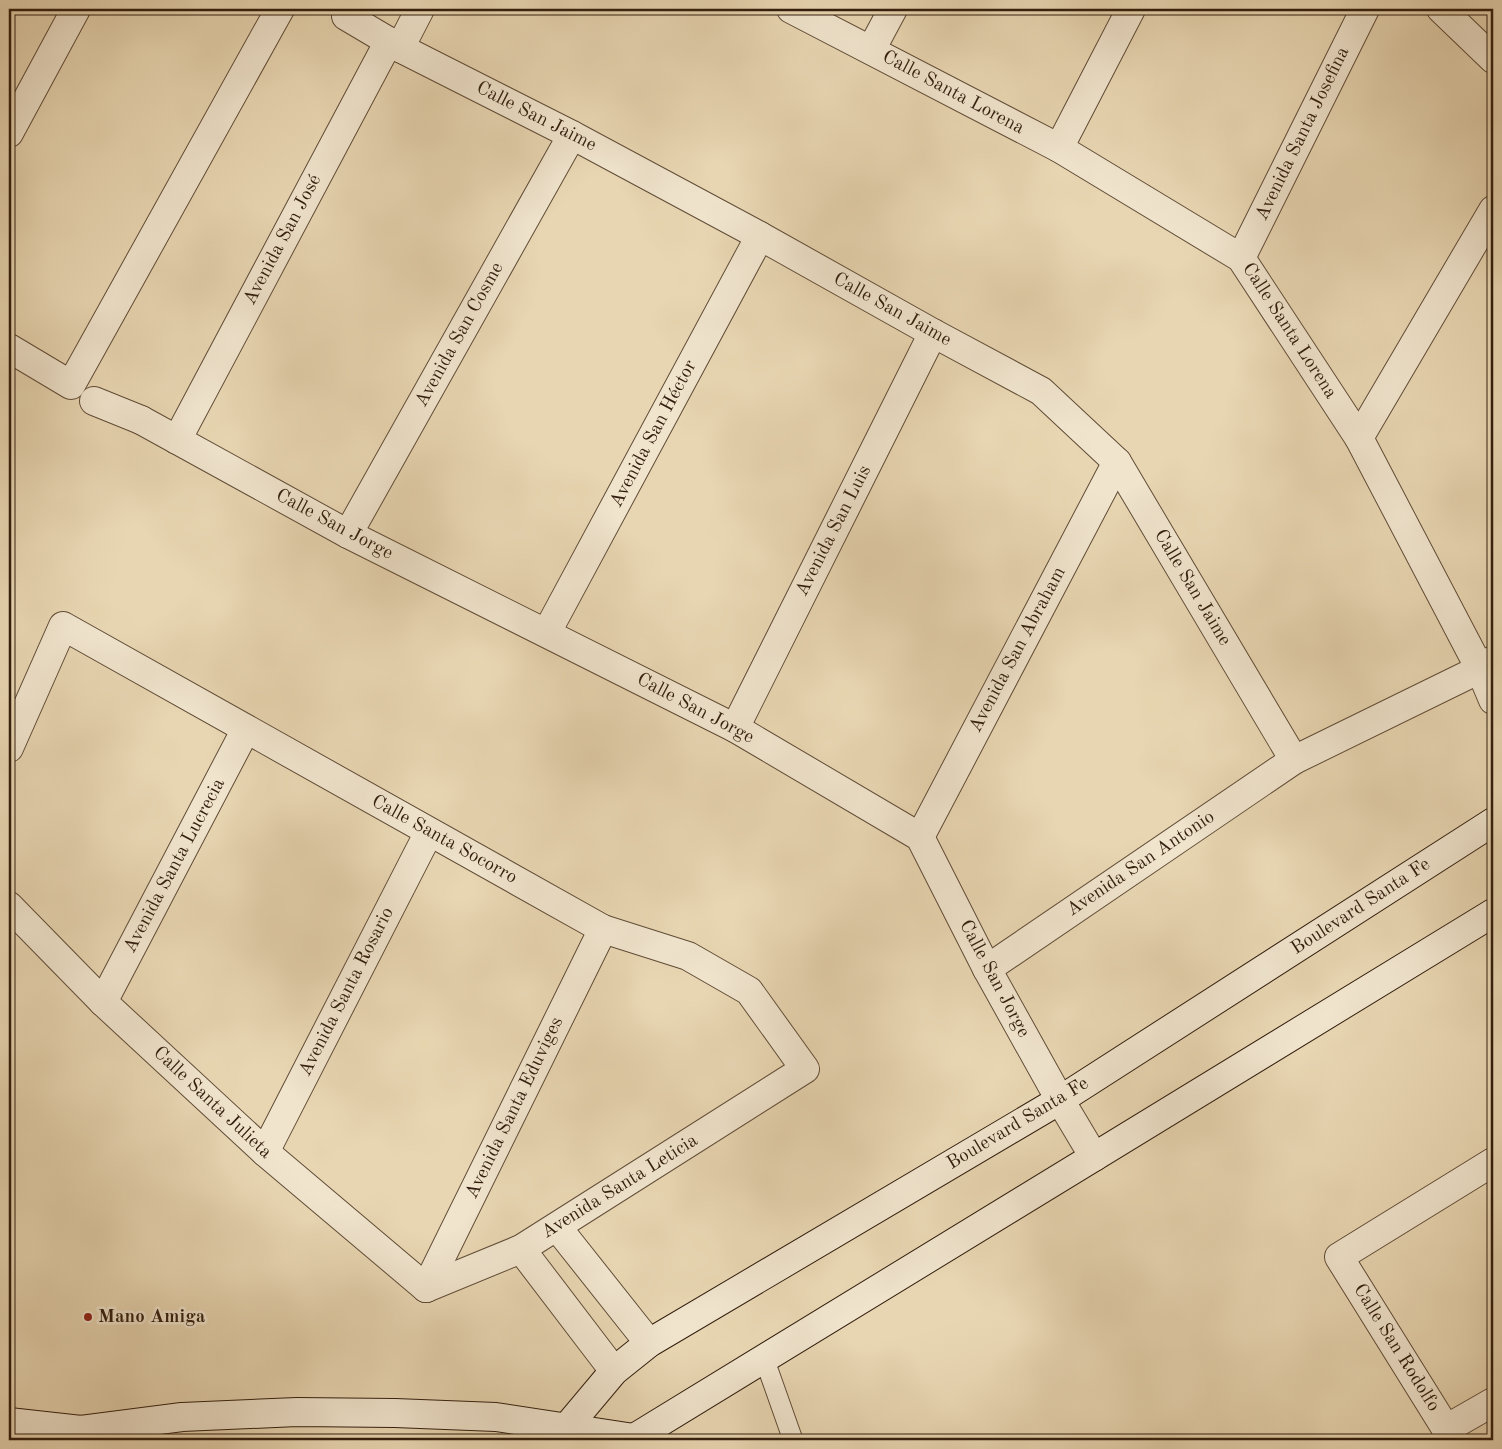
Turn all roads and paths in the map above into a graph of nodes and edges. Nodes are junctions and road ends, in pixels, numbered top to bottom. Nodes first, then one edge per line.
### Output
1 (76, 9) edge
2 (280, 9) edge
3 (420, 9) edge
4 (791, 9) edge
5 (893, 9) edge
6 (1131, 9) edge
7 (1366, 9) edge
8 (1440, 9) edge
9 (346, 16) dead end
10 (394, 44) junction
11 (871, 50) junction
12 (1493, 59) edge
13 (9, 134) edge
14 (572, 135) junction
15 (1059, 148) junction
16 (1493, 210) edge
17 (760, 236) junction
18 (1242, 258) junction
19 (933, 333) junction
20 (9, 348) edge
21 (94, 401) dead end
22 (1359, 438) junction
23 (177, 440) junction
24 (1117, 462) junction
25 (348, 534) junction
26 (547, 632) junction
27 (1487, 664) edge
28 (1493, 700) edge
29 (735, 728) junction
30 (246, 729) junction
31 (9, 748) edge
32 (1294, 760) junction
33 (1493, 822) edge
34 (429, 832) junction
35 (920, 837) junction
36 (9, 906) edge
37 (1493, 913) edge
38 (603, 929) junction
39 (987, 968) junction
40 (104, 1002) junction
41 (806, 1069) joint
42 (1060, 1100) junction
43 (265, 1152) junction
44 (1094, 1157) junction
45 (1493, 1162) edge
46 (557, 1227) junction
47 (521, 1249) junction
48 (426, 1288) junction
49 (649, 1343) junction
50 (764, 1358) junction
51 (614, 1370) junction
52 (1493, 1402) edge
53 (9, 1422) edge
54 (564, 1434) edge
55 (1449, 1435) edge
56 (634, 1440) edge
57 (793, 1440) edge

1 - 13 street
2 - 20 street
3 - 10 street, Avenida San José
4 - 11 street, Calle Santa Lorena
5 - 11 street
6 - 15 street
7 - 18 street, Avenida Santa Josefina
8 - 12 street
9 - 10 street, Calle San Jaime
10 - 14 street, Calle San Jaime
10 - 23 street, Avenida San José
11 - 15 street, Calle Santa Lorena
14 - 17 street, Calle San Jaime
14 - 25 street, Avenida San Cosme
15 - 18 street, Calle Santa Lorena
16 - 22 street
17 - 19 street, Calle San Jaime
17 - 26 street, Avenida San Héctor
18 - 22 street, Calle Santa Lorena
19 - 24 street, Calle San Jaime
19 - 29 street, Avenida San Luis
21 - 23 street, Calle San Jorge
22 - 27 street, Calle Santa Lorena
23 - 25 street, Calle San Jorge
24 - 32 street, Calle San Jaime
24 - 35 street, Avenida San Abraham
25 - 26 street, Calle San Jorge
26 - 29 street, Calle San Jorge
27 - 28 street, Calle Santa Lorena
27 - 32 street, Avenida San Antonio
29 - 35 street, Calle San Jorge
30 - 31 street, Calle Santa Socorro
30 - 34 street, Calle Santa Socorro
30 - 40 street, Avenida Santa Lucrecia
32 - 39 street, Avenida San Antonio
33 - 42 street, Boulevard Santa Fe
34 - 38 street, Calle Santa Socorro
34 - 43 street, Avenida Santa Rosario
35 - 39 street, Calle San Jorge
36 - 40 street, Calle Santa Julieta
37 - 44 street
38 - 41 street, Calle Santa Socorro
38 - 48 street, Avenida Santa Eduviges
39 - 42 street, Calle San Jorge
40 - 43 street, Calle Santa Julieta
41 - 46 street, Avenida Santa Leticia
42 - 44 street, Calle San Jorge
42 - 49 street, Boulevard Santa Fe
43 - 48 street, Calle Santa Julieta
44 - 50 street
45 - 55 street, Calle San Rodolfo
46 - 47 street, Avenida Santa Leticia
46 - 49 street
47 - 48 street, Avenida Santa Leticia
47 - 51 street
49 - 51 street, Boulevard Santa Fe
50 - 56 street
50 - 57 lane
51 - 54 street, Boulevard Santa Fe
52 - 55 street
53 - 54 street
54 - 56 street

